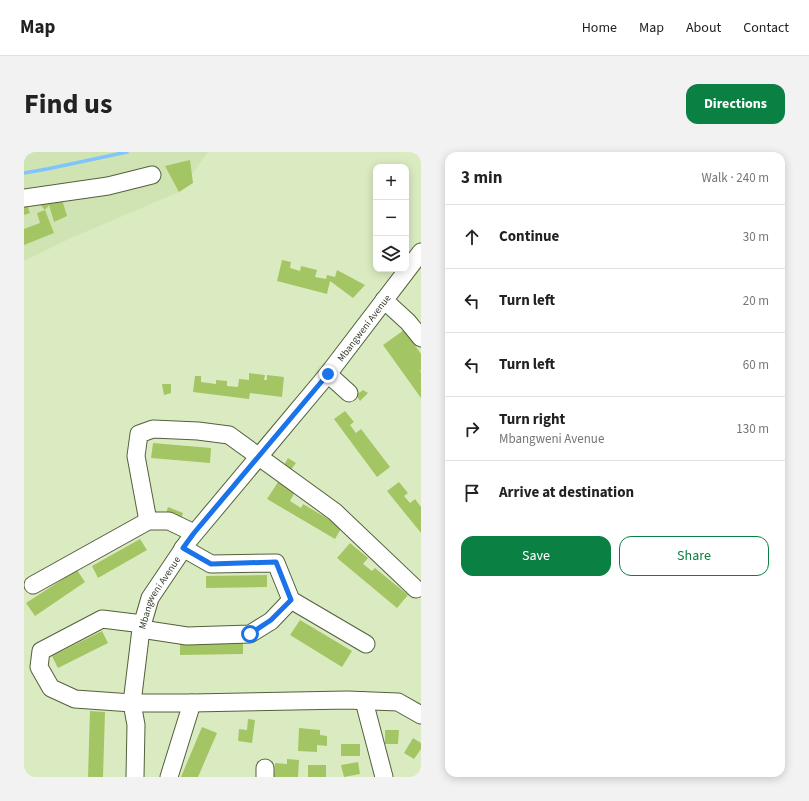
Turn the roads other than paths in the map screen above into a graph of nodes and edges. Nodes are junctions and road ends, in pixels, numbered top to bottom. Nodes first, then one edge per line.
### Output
1 (152, 175) dead end
2 (24, 198) edge
3 (421, 252) edge
4 (384, 300) junction
5 (421, 338) edge
6 (328, 374) junction
7 (349, 393) dead end
8 (258, 457) junction
9 (148, 521) junction
10 (194, 533) junction
11 (183, 548) junction
12 (33, 585) dead end
13 (416, 589) dead end
14 (291, 600) junction
15 (142, 627) junction
16 (366, 644) dead end
17 (364, 701) junction
18 (132, 703) junction
19 (192, 703) junction
20 (421, 715) edge
21 (135, 777) edge
22 (169, 777) edge
23 (384, 777) edge

1 - 2 street
3 - 4 street, Mbangweni Avenue
4 - 5 street
4 - 6 street, Mbangweni Avenue
6 - 7 street
6 - 8 street, Mbangweni Avenue
8 - 9 street
8 - 10 street, Mbangweni Avenue
8 - 13 street
9 - 10 street
9 - 12 street
10 - 11 street, Mbangweni Avenue
11 - 14 street
11 - 15 street, Mbangweni Avenue
14 - 15 street
14 - 16 street
15 - 18 street, Mbangweni Avenue
15 - 18 street
17 - 19 street
17 - 20 street
17 - 23 street
18 - 19 street
18 - 21 street, Mbangweni Avenue
19 - 22 street

